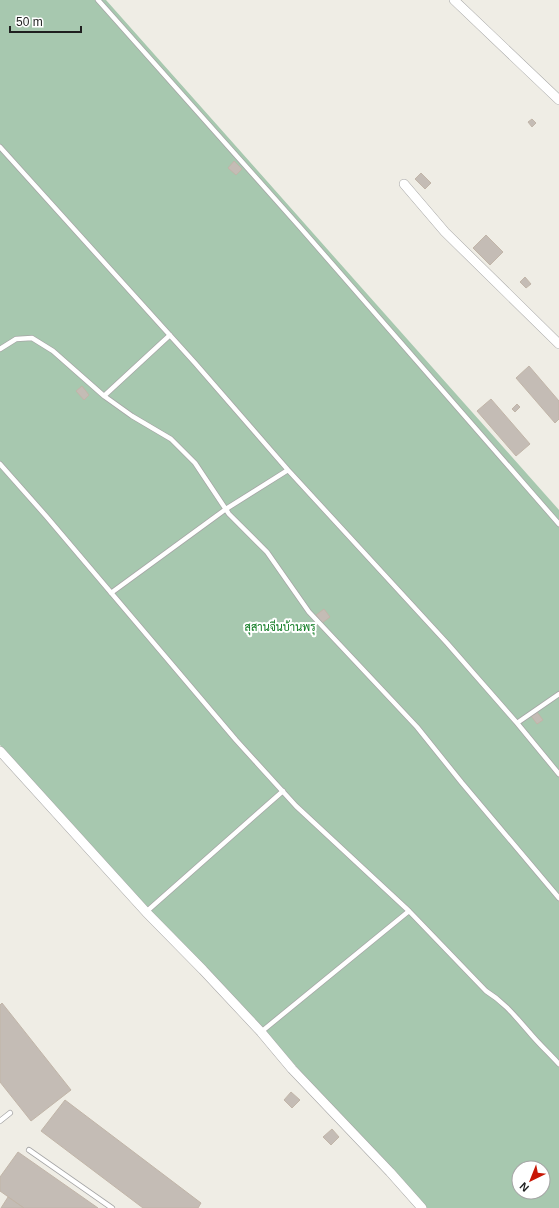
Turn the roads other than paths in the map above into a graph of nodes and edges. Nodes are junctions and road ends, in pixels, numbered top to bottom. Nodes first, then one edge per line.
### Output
1 (98, 0) edge
2 (454, 0) edge
3 (559, 100) edge
4 (0, 147) edge
5 (404, 184) dead end
6 (170, 335) junction
7 (559, 344) edge
8 (0, 349) edge
9 (104, 396) junction
10 (0, 464) edge
11 (288, 470) junction
12 (226, 509) junction
13 (559, 524) edge
14 (111, 593) junction
15 (559, 694) edge
16 (518, 722) junction
17 (0, 751) edge
18 (559, 774) edge
19 (283, 791) junction
20 (559, 898) edge
21 (408, 911) junction
22 (146, 912) junction
23 (261, 1032) junction
24 (559, 1064) edge
25 (10, 1113) dead end
26 (0, 1121) edge
27 (29, 1150) dead end
28 (112, 1208) edge
29 (422, 1208) edge

1 - 13 lane
2 - 3 street
4 - 6 lane
5 - 7 street
6 - 9 lane
6 - 11 lane
8 - 9 lane
9 - 12 lane
10 - 14 lane
11 - 12 lane
11 - 16 lane
12 - 14 lane
12 - 20 lane
14 - 19 lane
15 - 16 lane
16 - 18 lane
17 - 22 street
19 - 21 lane
19 - 22 lane
21 - 23 lane
21 - 24 lane
22 - 23 street
23 - 29 street
25 - 26 lane
27 - 28 lane

